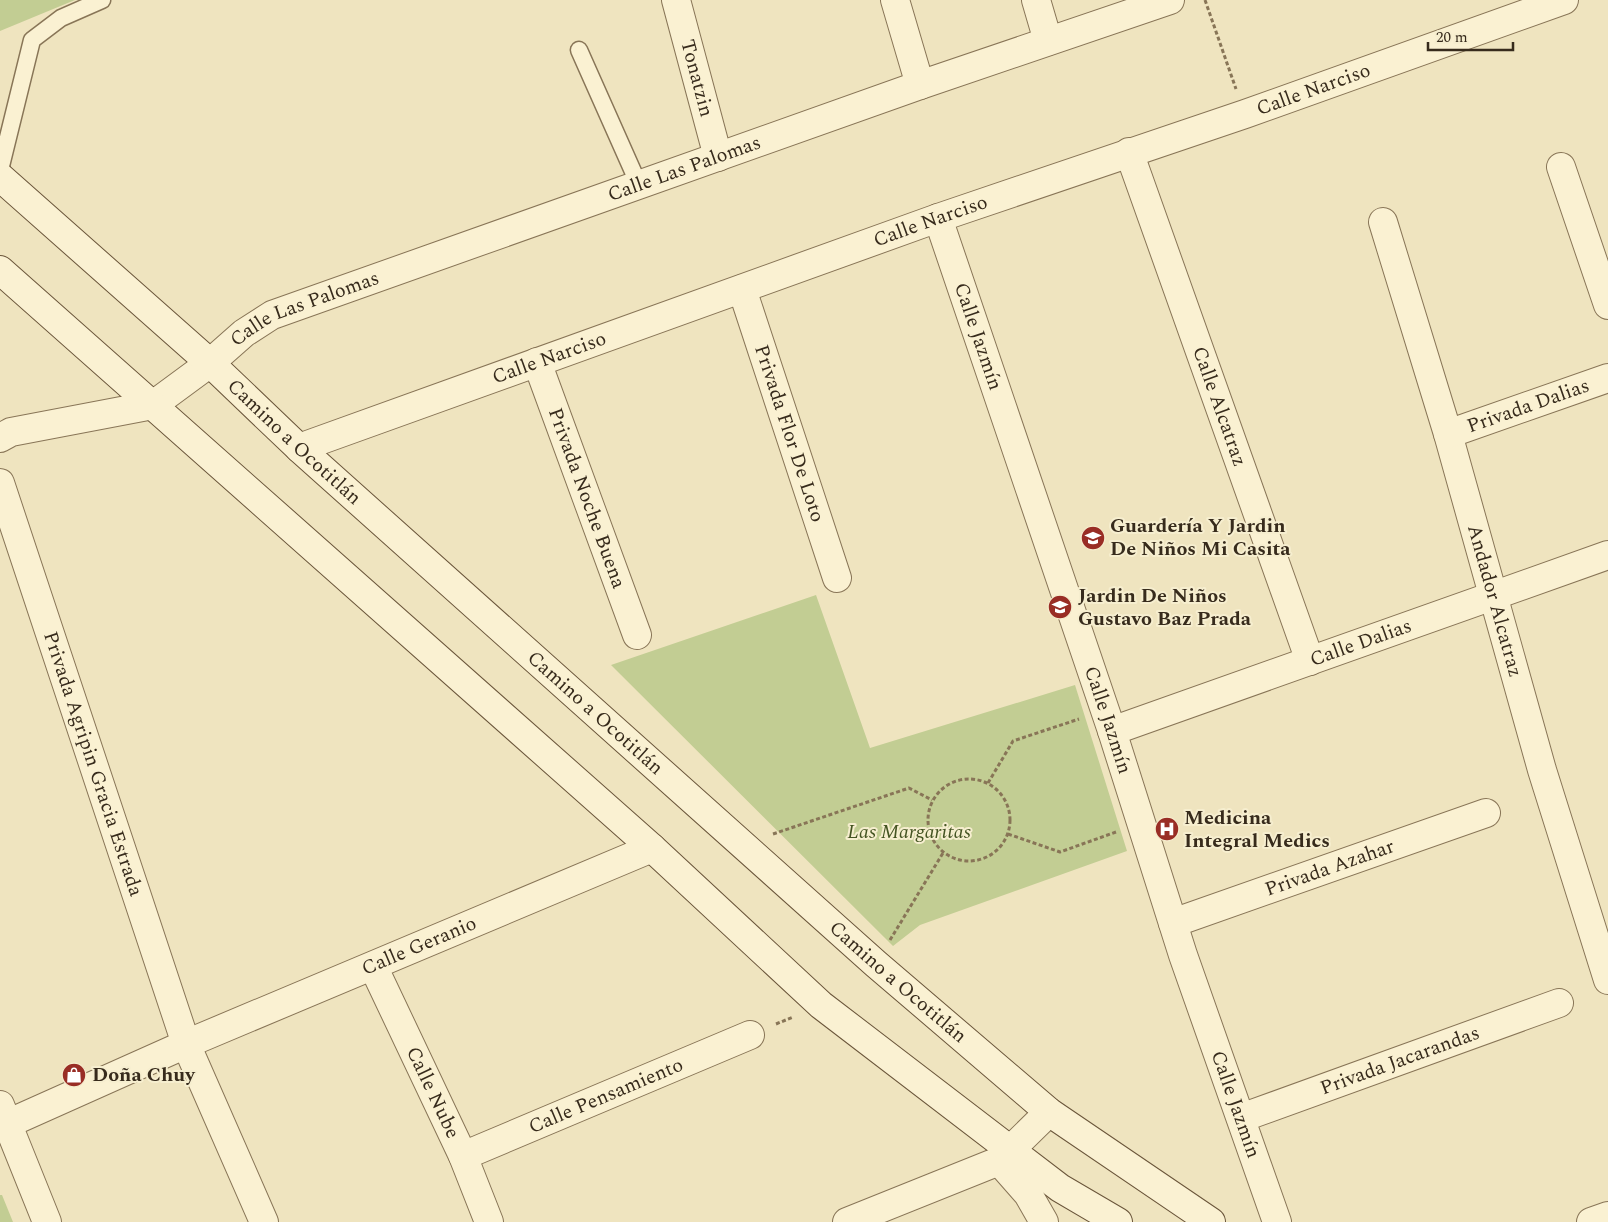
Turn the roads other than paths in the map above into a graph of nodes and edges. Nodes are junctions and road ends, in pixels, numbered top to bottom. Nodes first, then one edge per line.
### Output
1 (102, 0) edge
2 (676, 0) edge
3 (895, 0) edge
4 (1036, 0) edge
5 (1170, 0) edge
6 (1564, 0) edge
7 (1048, 41) junction
8 (579, 50) dead end
9 (920, 85) junction
10 (1129, 152) junction
11 (718, 156) junction
12 (1561, 166) dead end
13 (0, 170) edge
14 (0, 177) edge
15 (639, 185) junction
16 (938, 218) junction
17 (1383, 222) dead end
18 (0, 270) edge
19 (742, 289) junction
20 (1608, 304) edge
21 (537, 362) junction
22 (210, 363) junction
23 (1608, 378) edge
24 (153, 405) junction
25 (1448, 434) junction
26 (1, 437) edge
27 (299, 448) junction
28 (0, 483) edge
29 (1608, 555) edge
30 (837, 578) dead end
31 (1493, 598) junction
32 (637, 635) dead end
33 (1310, 660) junction
34 (1112, 731) junction
35 (1486, 813) dead end
36 (652, 848) junction
37 (1173, 922) junction
38 (372, 966) junction
39 (1608, 980) edge
40 (1559, 1003) dead end
41 (750, 1035) road end
42 (186, 1044) junction
43 (1049, 1112) junction
44 (3, 1115) edge
45 (1241, 1118) junction
46 (1006, 1155) junction
47 (462, 1156) junction
48 (1608, 1216) edge
49 (47, 1222) edge
50 (264, 1222) edge
51 (490, 1222) edge
52 (847, 1222) edge
53 (1044, 1222) edge
54 (1118, 1222) edge
55 (1211, 1222) edge
56 (1276, 1222) edge
57 (1591, 1222) edge

1 - 13 lane
2 - 11 street, Tonatzin
3 - 9 street
4 - 7 street
5 - 7 street, Calle Las Palomas
6 - 10 street, Calle Narciso
7 - 9 street, Calle Las Palomas
8 - 15 lane
9 - 11 street, Calle Las Palomas
10 - 16 street, Calle Narciso
10 - 33 street, Calle Alcatraz
11 - 15 street, Calle Las Palomas
12 - 20 street
14 - 22 street, Camino a Ocotitlán
15 - 22 street, Calle Las Palomas
16 - 19 street, Calle Narciso
16 - 34 street, Calle Jazmín
17 - 25 street, Andador Alcatraz
18 - 24 street
19 - 21 street, Calle Narciso
19 - 30 street, Privada Flor De Loto
21 - 27 street, Calle Narciso
21 - 32 street, Privada Noche Buena
22 - 24 street, Calle Las Palomas
22 - 27 street, Camino a Ocotitlán
23 - 25 street, Privada Dalias
24 - 26 street
24 - 36 street
25 - 31 street, Andador Alcatraz
27 - 43 street, Camino a Ocotitlán
28 - 42 street, Privada Agripin Gracia Estrada
29 - 31 street, Calle Dalias
31 - 33 street, Calle Dalias
31 - 39 street, Andador Alcatraz
33 - 34 street, Calle Dalias
34 - 37 street, Calle Jazmín
35 - 37 street, Privada Azahar
36 - 38 street, Calle Geranio
36 - 46 street
37 - 45 street, Calle Jazmín
38 - 42 street, Calle Geranio
38 - 47 street, Calle Nube
40 - 45 street, Privada Jacarandas
41 - 47 street, Calle Pensamiento
42 - 44 street, Calle Geranio
42 - 50 street, Privada Agripin Gracia Estrada
43 - 46 street
43 - 55 street, Camino a Ocotitlán
44 - 49 street
45 - 56 street, Calle Jazmín
46 - 52 street
46 - 53 street
46 - 54 street
47 - 51 street, Calle Nube
48 - 57 street

